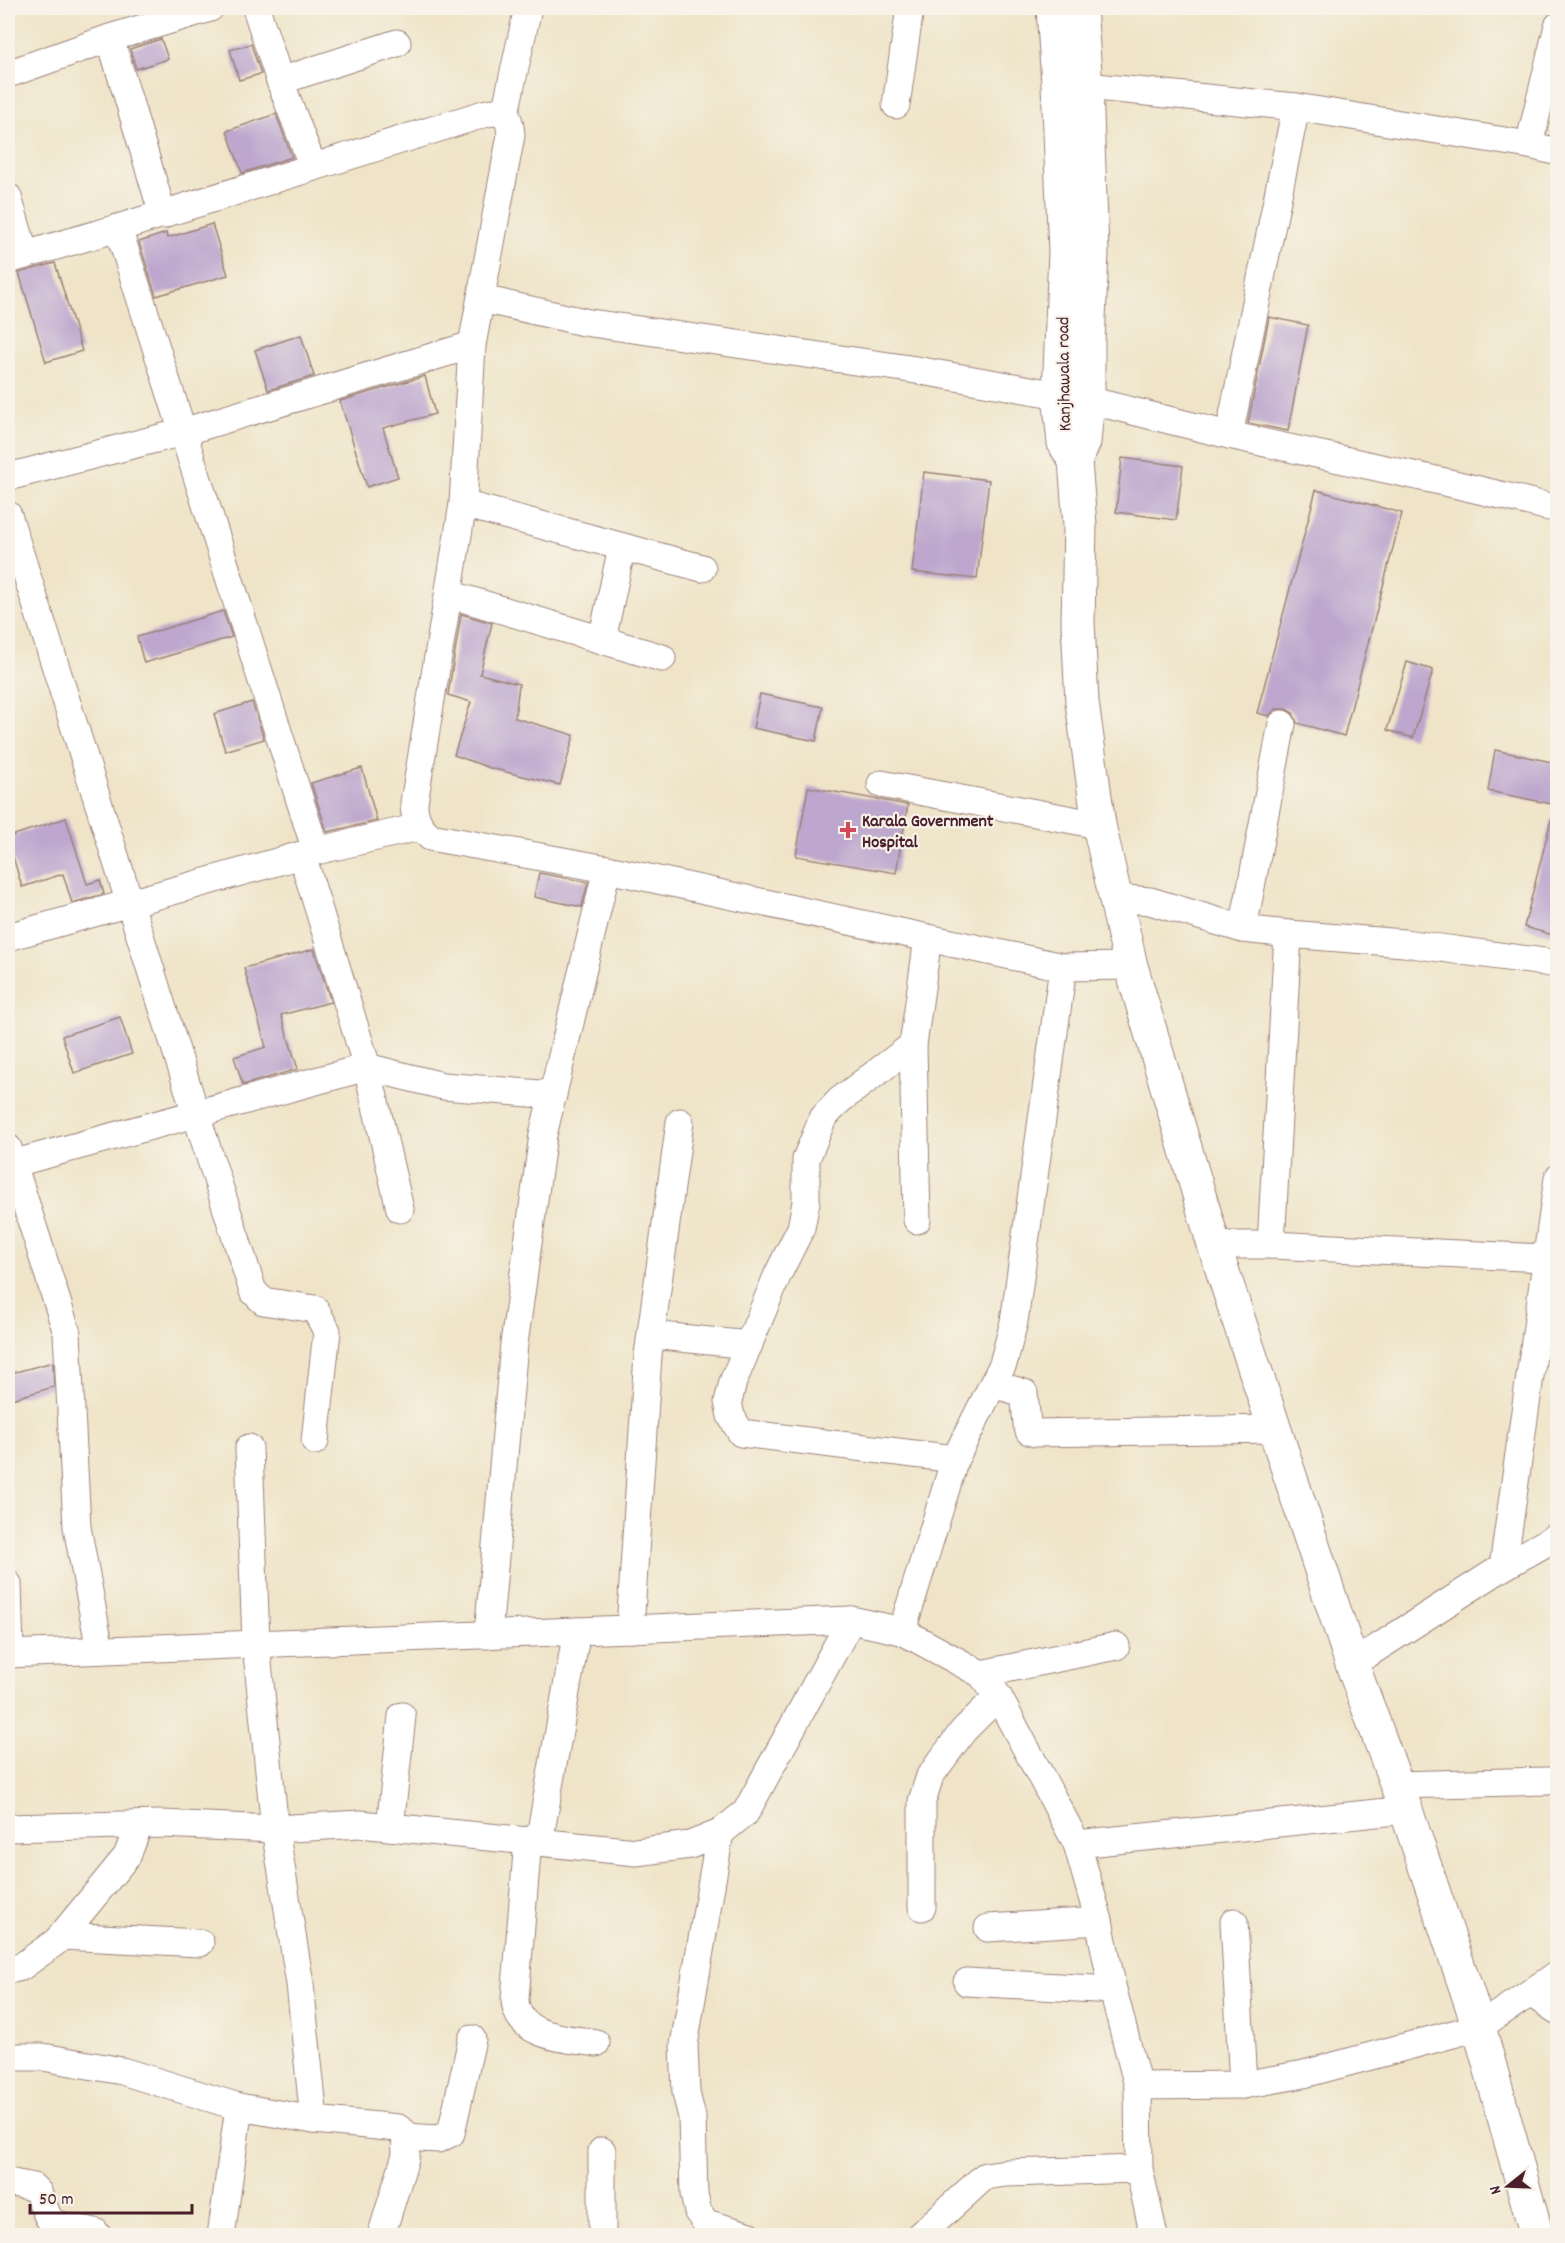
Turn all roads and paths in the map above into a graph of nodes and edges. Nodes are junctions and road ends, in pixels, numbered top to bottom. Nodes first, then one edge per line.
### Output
1 (210, 8) edge
2 (256, 8) edge
3 (528, 8) edge
4 (910, 8) edge
5 (1053, 8) edge
6 (1080, 8) edge
7 (1557, 26) edge
8 (110, 38) junction
9 (396, 43) dead end
10 (8, 74) edge
11 (280, 81) junction
12 (1072, 85) junction
13 (896, 105) dead end
14 (1296, 107) junction
15 (505, 113) junction
16 (1529, 145) junction
17 (1557, 152) edge
18 (313, 167) junction
19 (8, 197) edge
20 (163, 214) junction
21 (118, 228) junction
22 (16, 258) edge
23 (482, 299) junction
24 (472, 345) junction
25 (1073, 398) junction
26 (183, 432) junction
27 (1229, 435) junction
28 (8, 477) edge
29 (463, 504) junction
30 (1557, 509) edge
31 (8, 514) edge
32 (622, 547) junction
33 (702, 568) dead end
34 (449, 594) junction
35 (602, 640) junction
36 (662, 658) dead end
37 (1282, 724) dead end
38 (881, 784) dead end
39 (1099, 825) junction
40 (419, 827) junction
41 (309, 853) junction
42 (607, 869) junction
43 (1115, 898) junction
44 (130, 904) junction
45 (1243, 929) junction
46 (1288, 934) junction
47 (8, 937) edge
48 (928, 938) junction
49 (1557, 964) edge
50 (1131, 966) junction
51 (1063, 967) junction
52 (913, 1045) junction
53 (367, 1067) junction
54 (553, 1095) junction
55 (196, 1114) junction
56 (681, 1122) dead end
57 (9, 1158) edge
58 (1557, 1178) edge
59 (400, 1209) dead end
60 (917, 1221) dead end
61 (1214, 1245) junction
62 (1271, 1245) junction
63 (1545, 1258) junction
64 (651, 1335) junction
65 (749, 1345) junction
66 (993, 1384) junction
67 (1275, 1429) junction
68 (315, 1440) dead end
69 (249, 1448) dead end
70 (955, 1460) junction
71 (1557, 1536) edge
72 (1503, 1567) junction
73 (8, 1584) edge
74 (851, 1620) junction
75 (630, 1629) junction
76 (577, 1631) junction
77 (902, 1631) junction
78 (488, 1635) junction
79 (256, 1644) junction
80 (1116, 1646) dead end
81 (100, 1650) junction
82 (9, 1654) edge
83 (1352, 1664) junction
84 (981, 1674) junction
85 (998, 1696) junction
86 (402, 1716) dead end
87 (1547, 1781) dead end
88 (1401, 1798) junction
89 (139, 1825) junction
90 (390, 1827) junction
91 (8, 1828) edge
92 (275, 1829) junction
93 (720, 1833) junction
94 (533, 1841) junction
95 (1077, 1844) junction
96 (922, 1907) dead end
97 (1099, 1921) junction
98 (1233, 1922) dead end
99 (988, 1928) dead end
100 (61, 1936) junction
101 (200, 1943) dead end
102 (8, 1970) edge
103 (1557, 1974) edge
104 (967, 1982) dead end
105 (1113, 1990) junction
106 (1530, 1992) junction
107 (1556, 2013) edge
108 (1479, 2027) junction
109 (472, 2039) dead end
110 (596, 2043) dead end
111 (8, 2057) edge
112 (1242, 2085) junction
113 (1138, 2086) junction
114 (240, 2107) junction
115 (314, 2120) junction
116 (406, 2137) junction
117 (602, 2151) dead end
118 (1139, 2169) junction
119 (8, 2182) edge
120 (98, 2235) edge
121 (221, 2235) edge
122 (381, 2235) edge
123 (602, 2235) edge
124 (750, 2235) edge
125 (919, 2235) edge
126 (1154, 2235) edge
127 (1537, 2235) edge

1 - 8 street
2 - 11 street
3 - 15 street
4 - 13 street
5 - 12 main road, Kanjhawala road
6 - 12 main road, Kanjhawala road
7 - 16 street
8 - 10 street
8 - 20 street
9 - 11 street
11 - 18 street
12 - 14 street
12 - 25 main road, Kanjhawala road
14 - 16 street
14 - 27 street
15 - 18 street
15 - 23 street
16 - 17 street
18 - 20 street
19 - 22 street
20 - 21 street
21 - 22 street
21 - 26 street
23 - 24 street
23 - 25 street
24 - 26 street
24 - 29 street
25 - 27 street
25 - 39 main road, Kanjhawala road
26 - 28 street
26 - 41 street
27 - 30 street
29 - 32 street
29 - 34 street
31 - 44 street
32 - 33 street
32 - 35 street
34 - 35 street
34 - 40 street
35 - 36 street
37 - 45 street
38 - 39 street
39 - 43 main road
40 - 41 street
40 - 42 street
41 - 44 street
41 - 53 street
42 - 48 street
42 - 54 street
43 - 45 street
43 - 50 main road
44 - 47 street
44 - 55 street
45 - 46 street
46 - 49 street
46 - 62 street
48 - 51 street
48 - 52 street
50 - 51 street
50 - 61 main road
51 - 66 street
52 - 60 street
52 - 65 street
53 - 54 street
53 - 55 street
53 - 59 street
54 - 78 street
55 - 57 street
55 - 68 street
56 - 64 street
57 - 81 street
58 - 63 street
61 - 62 street
61 - 67 main road
62 - 63 street
63 - 72 street
64 - 65 street
64 - 75 street
65 - 70 street
66 - 67 street
66 - 70 street
67 - 83 main road
69 - 79 street
70 - 77 street
71 - 72 street
72 - 83 street
73 - 82 street
74 - 75 street
74 - 77 street
74 - 93 street
75 - 76 street
76 - 78 street
76 - 94 street
77 - 84 street
78 - 79 street
79 - 81 street
79 - 92 street
80 - 84 street
81 - 82 street
83 - 88 main road
84 - 85 street
85 - 95 street
85 - 96 street
86 - 90 street
87 - 88 street
88 - 95 street
88 - 108 main road
89 - 91 street
89 - 92 street
89 - 100 street
90 - 92 street
90 - 94 street
92 - 115 street
93 - 94 street
93 - 124 street
94 - 110 street
95 - 97 street
97 - 99 street
97 - 105 street
98 - 112 street
100 - 101 street
100 - 102 street
103 - 106 street
104 - 105 street
105 - 113 street
106 - 107 street
106 - 108 street
108 - 112 street
108 - 127 main road
109 - 116 street
111 - 114 street
112 - 113 street
113 - 118 street
114 - 115 street
114 - 121 street
115 - 116 street
116 - 122 street
117 - 123 street
118 - 125 street
118 - 126 street
119 - 120 street

